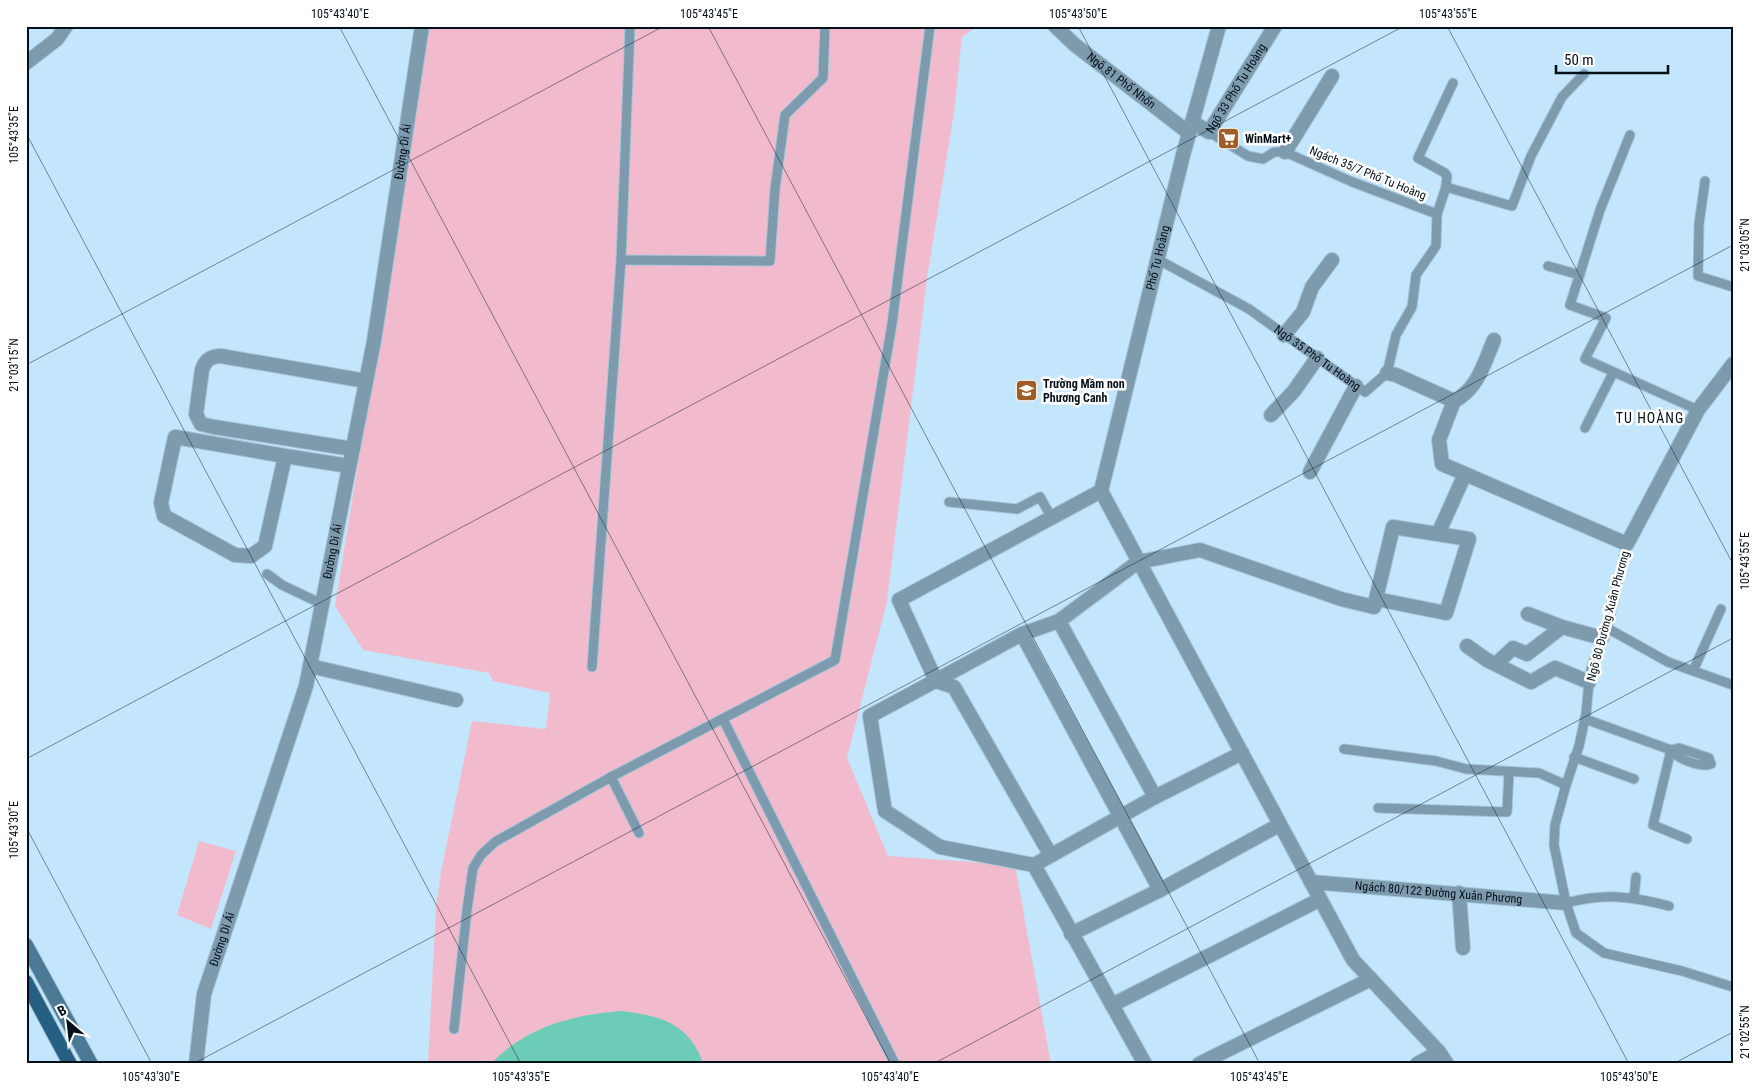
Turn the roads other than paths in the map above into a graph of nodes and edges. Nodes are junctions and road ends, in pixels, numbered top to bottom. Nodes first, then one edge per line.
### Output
1 (66, 26) edge
2 (422, 26) edge
3 (630, 26) edge
4 (825, 26) edge
5 (930, 26) edge
6 (1055, 26) edge
7 (1219, 26) edge
8 (1274, 26) edge
9 (26, 63) edge
10 (1584, 74) dead end
11 (1332, 76) dead end
12 (1453, 83) dead end
13 (1191, 127) junction
14 (1210, 132) junction
15 (1630, 135) dead end
16 (1285, 152) junction
17 (1705, 182) dead end
18 (1446, 188) junction
19 (1437, 214) junction
20 (1158, 259) junction
21 (620, 260) junction
22 (1332, 260) dead end
23 (1548, 266) dead end
24 (1580, 275) junction
25 (1733, 287) edge
26 (1284, 335) junction
27 (1494, 340) dead end
28 (1317, 358) junction
29 (1732, 367) edge
30 (1387, 373) junction
31 (1613, 373) junction
32 (366, 381) junction
33 (1356, 386) junction
34 (1454, 401) junction
35 (1698, 410) junction
36 (1271, 415) dead end
37 (1585, 428) dead end
38 (353, 448) junction
39 (285, 456) junction
40 (350, 466) junction
41 (1310, 472) dead end
42 (1465, 474) junction
43 (1101, 491) junction
44 (949, 502) dead end
45 (1052, 518) junction
46 (1438, 534) junction
47 (1627, 544) junction
48 (1138, 562) junction
49 (267, 574) dead end
50 (1376, 599) junction
51 (322, 604) junction
52 (1722, 609) dead end
53 (1528, 614) dead end
54 (1059, 621) junction
55 (1562, 627) junction
56 (1604, 633) junction
57 (1022, 634) junction
58 (1466, 646) dead end
59 (1496, 664) junction
60 (310, 666) junction
61 (592, 667) dead end
62 (1693, 671) junction
63 (936, 681) junction
64 (1589, 682) junction
65 (1733, 685) edge
66 (456, 700) dead end
67 (723, 719) junction
68 (1585, 719) junction
69 (1344, 749) dead end
70 (1670, 750) junction
71 (1242, 753) junction
72 (1574, 757) junction
73 (1706, 766) dead end
74 (1509, 772) junction
75 (611, 777) junction
76 (1634, 779) dead end
77 (1566, 785) junction
78 (1154, 797) junction
79 (1378, 808) dead end
80 (1120, 816) junction
81 (1279, 825) junction
82 (639, 832) dead end
83 (1687, 839) dead end
84 (1050, 854) junction
85 (1034, 865) junction
86 (1636, 877) dead end
87 (1311, 882) junction
88 (1160, 890) junction
89 (1459, 893) junction
90 (1634, 898) junction
91 (1320, 900) junction
92 (1566, 903) junction
93 (1669, 906) dead end
94 (1071, 934) junction
95 (26, 945) edge
96 (1463, 948) dead end
97 (1371, 980) junction
98 (26, 982) edge
99 (1733, 987) edge
100 (1112, 1005) junction
101 (454, 1029) dead end
102 (1439, 1052) junction
103 (70, 1064) edge
104 (90, 1064) edge
105 (196, 1064) edge
106 (895, 1064) edge
107 (1145, 1064) edge
108 (1199, 1064) edge
109 (1417, 1064) edge
110 (1447, 1064) edge

1 - 9 street
2 - 32 street, Đường Di Ái
3 - 21 lane
4 - 21 lane
5 - 67 lane
6 - 13 street, Ngõ 81 Phố Nhổn
7 - 13 street, Phố Tu Hoàng
8 - 14 street, Ngõ 33 Phố Tu Hoàng
10 - 18 lane
11 - 16 street
12 - 18 lane
13 - 14 street, Ngõ 33 Phố Tu Hoàng
13 - 20 street, Phố Tu Hoàng
14 - 16 lane
15 - 24 lane
16 - 19 lane, Ngách 35/7 Phố Tu Hoàng
17 - 25 lane
18 - 19 lane
19 - 30 lane
20 - 26 lane, Ngõ 35 Phố Tu Hoàng
20 - 43 street, Phố Tu Hoàng
21 - 61 lane
22 - 26 street
23 - 24 lane
24 - 31 lane
26 - 28 lane, Ngõ 35 Phố Tu Hoàng
27 - 34 street
28 - 33 lane, Ngõ 35 Phố Tu Hoàng
28 - 36 street
29 - 35 street, Ngõ 80 Đường Xuân Phương
30 - 33 lane, Ngõ 35 Phố Tu Hoàng
30 - 34 street
31 - 35 lane
31 - 37 lane
32 - 38 street, Đường Di Ái
32 - 38 street
33 - 41 street
34 - 42 street
35 - 47 street, Ngõ 80 Đường Xuân Phương
38 - 40 street, Đường Di Ái
39 - 39 street
39 - 40 street
40 - 51 street, Đường Di Ái
42 - 46 street
42 - 47 street
43 - 45 street
43 - 48 street
44 - 45 lane
45 - 63 street
46 - 50 street
46 - 50 street
47 - 56 lane, Ngõ 80 Đường Xuân Phương
48 - 50 street
48 - 54 street
48 - 71 street
49 - 51 lane
51 - 60 street, Đường Di Ái
52 - 62 lane
53 - 55 street
54 - 57 street
54 - 78 street
55 - 56 street
55 - 59 street
56 - 62 lane
56 - 64 lane, Ngõ 80 Đường Xuân Phương
57 - 63 street
57 - 80 street
58 - 59 street
59 - 64 street
60 - 66 street
60 - 105 street, Đường Di Ái
62 - 65 lane
63 - 84 street
63 - 85 street
64 - 68 lane, Ngõ 80 Đường Xuân Phương
67 - 75 lane
67 - 106 lane
68 - 70 lane
68 - 72 lane, Ngõ 80 Đường Xuân Phương
69 - 74 lane
70 - 73 lane
70 - 83 lane
71 - 78 street
71 - 81 street
72 - 76 lane
72 - 77 lane, Ngõ 80 Đường Xuân Phương
74 - 77 lane
74 - 79 lane
75 - 82 lane
75 - 101 lane
77 - 92 lane, Ngõ 80 Đường Xuân Phương
78 - 80 street
80 - 84 street
80 - 88 street
81 - 87 street
81 - 88 street
84 - 85 street
85 - 94 street
86 - 90 lane
87 - 89 street, Ngách 80/122 Đường Xuân Phương
87 - 91 street
88 - 94 street
89 - 92 street, Ngách 80/122 Đường Xuân Phương
89 - 96 street
90 - 92 lane
90 - 93 lane
91 - 97 street
91 - 100 street
92 - 99 lane, Ngõ 80 Đường Xuân Phương
94 - 100 street
95 - 104 main road
97 - 102 street
97 - 108 street
98 - 103 main road
100 - 107 street
102 - 109 street
102 - 110 street

